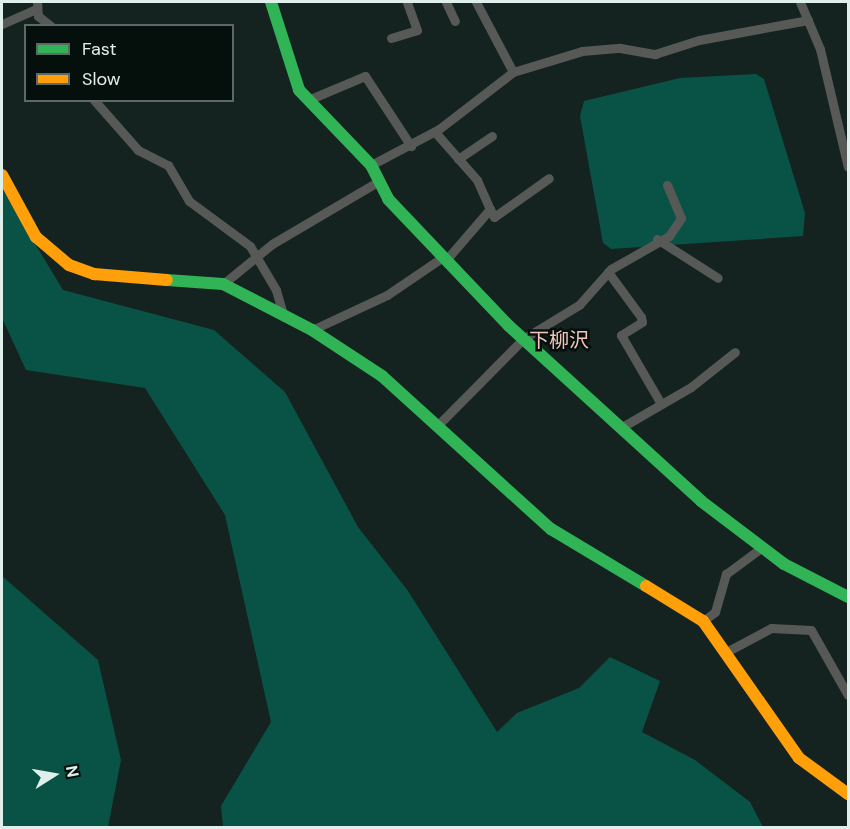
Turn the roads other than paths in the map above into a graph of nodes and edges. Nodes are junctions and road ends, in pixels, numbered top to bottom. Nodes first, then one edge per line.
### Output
1 (271, 2) edge
2 (407, 2) edge
3 (446, 2) edge
4 (477, 2) edge
5 (800, 2) edge
6 (35, 6) edge
7 (808, 20) junction
8 (455, 21) dead end
9 (2, 24) edge
10 (49, 24) edge
11 (391, 38) dead end
12 (513, 72) junction
13 (308, 100) junction
14 (96, 102) edge
15 (435, 132) junction
16 (492, 136) dead end
17 (411, 146) junction
18 (458, 159) junction
19 (371, 165) junction
20 (849, 167) edge
21 (2, 175) edge
22 (549, 178) dead end
23 (379, 181) junction
24 (667, 185) dead end
25 (490, 208) junction
26 (657, 239) junction
27 (259, 258) junction
28 (444, 259) junction
29 (608, 272) junction
30 (718, 278) dead end
31 (223, 284) junction
32 (283, 314) junction
33 (312, 330) junction
34 (522, 339) junction
35 (735, 352) dead end
36 (660, 402) junction
37 (437, 426) junction
38 (622, 427) junction
39 (761, 548) junction
40 (849, 597) edge
41 (703, 621) junction
42 (728, 651) junction
43 (849, 695) edge
44 (849, 794) edge

1 - 13 street
2 - 11 street
3 - 8 street
4 - 12 street
5 - 7 street
6 - 9 street
6 - 10 street
7 - 12 street
7 - 20 street
12 - 15 street
13 - 17 street
13 - 19 street
14 - 27 street
15 - 17 street
15 - 18 street
16 - 18 street
17 - 19 street
18 - 25 street
19 - 23 street
21 - 31 street
22 - 25 street
23 - 27 street
23 - 28 street
24 - 26 street
25 - 28 street
26 - 29 street
26 - 30 street
27 - 31 street
27 - 32 street
28 - 33 street
28 - 34 street
29 - 34 street
29 - 36 street
31 - 32 street
32 - 33 street
33 - 37 street
34 - 37 street
34 - 38 street
35 - 36 street
36 - 38 street
37 - 41 street
38 - 39 street
39 - 40 street
39 - 41 street
41 - 42 street
42 - 43 street
42 - 44 street

